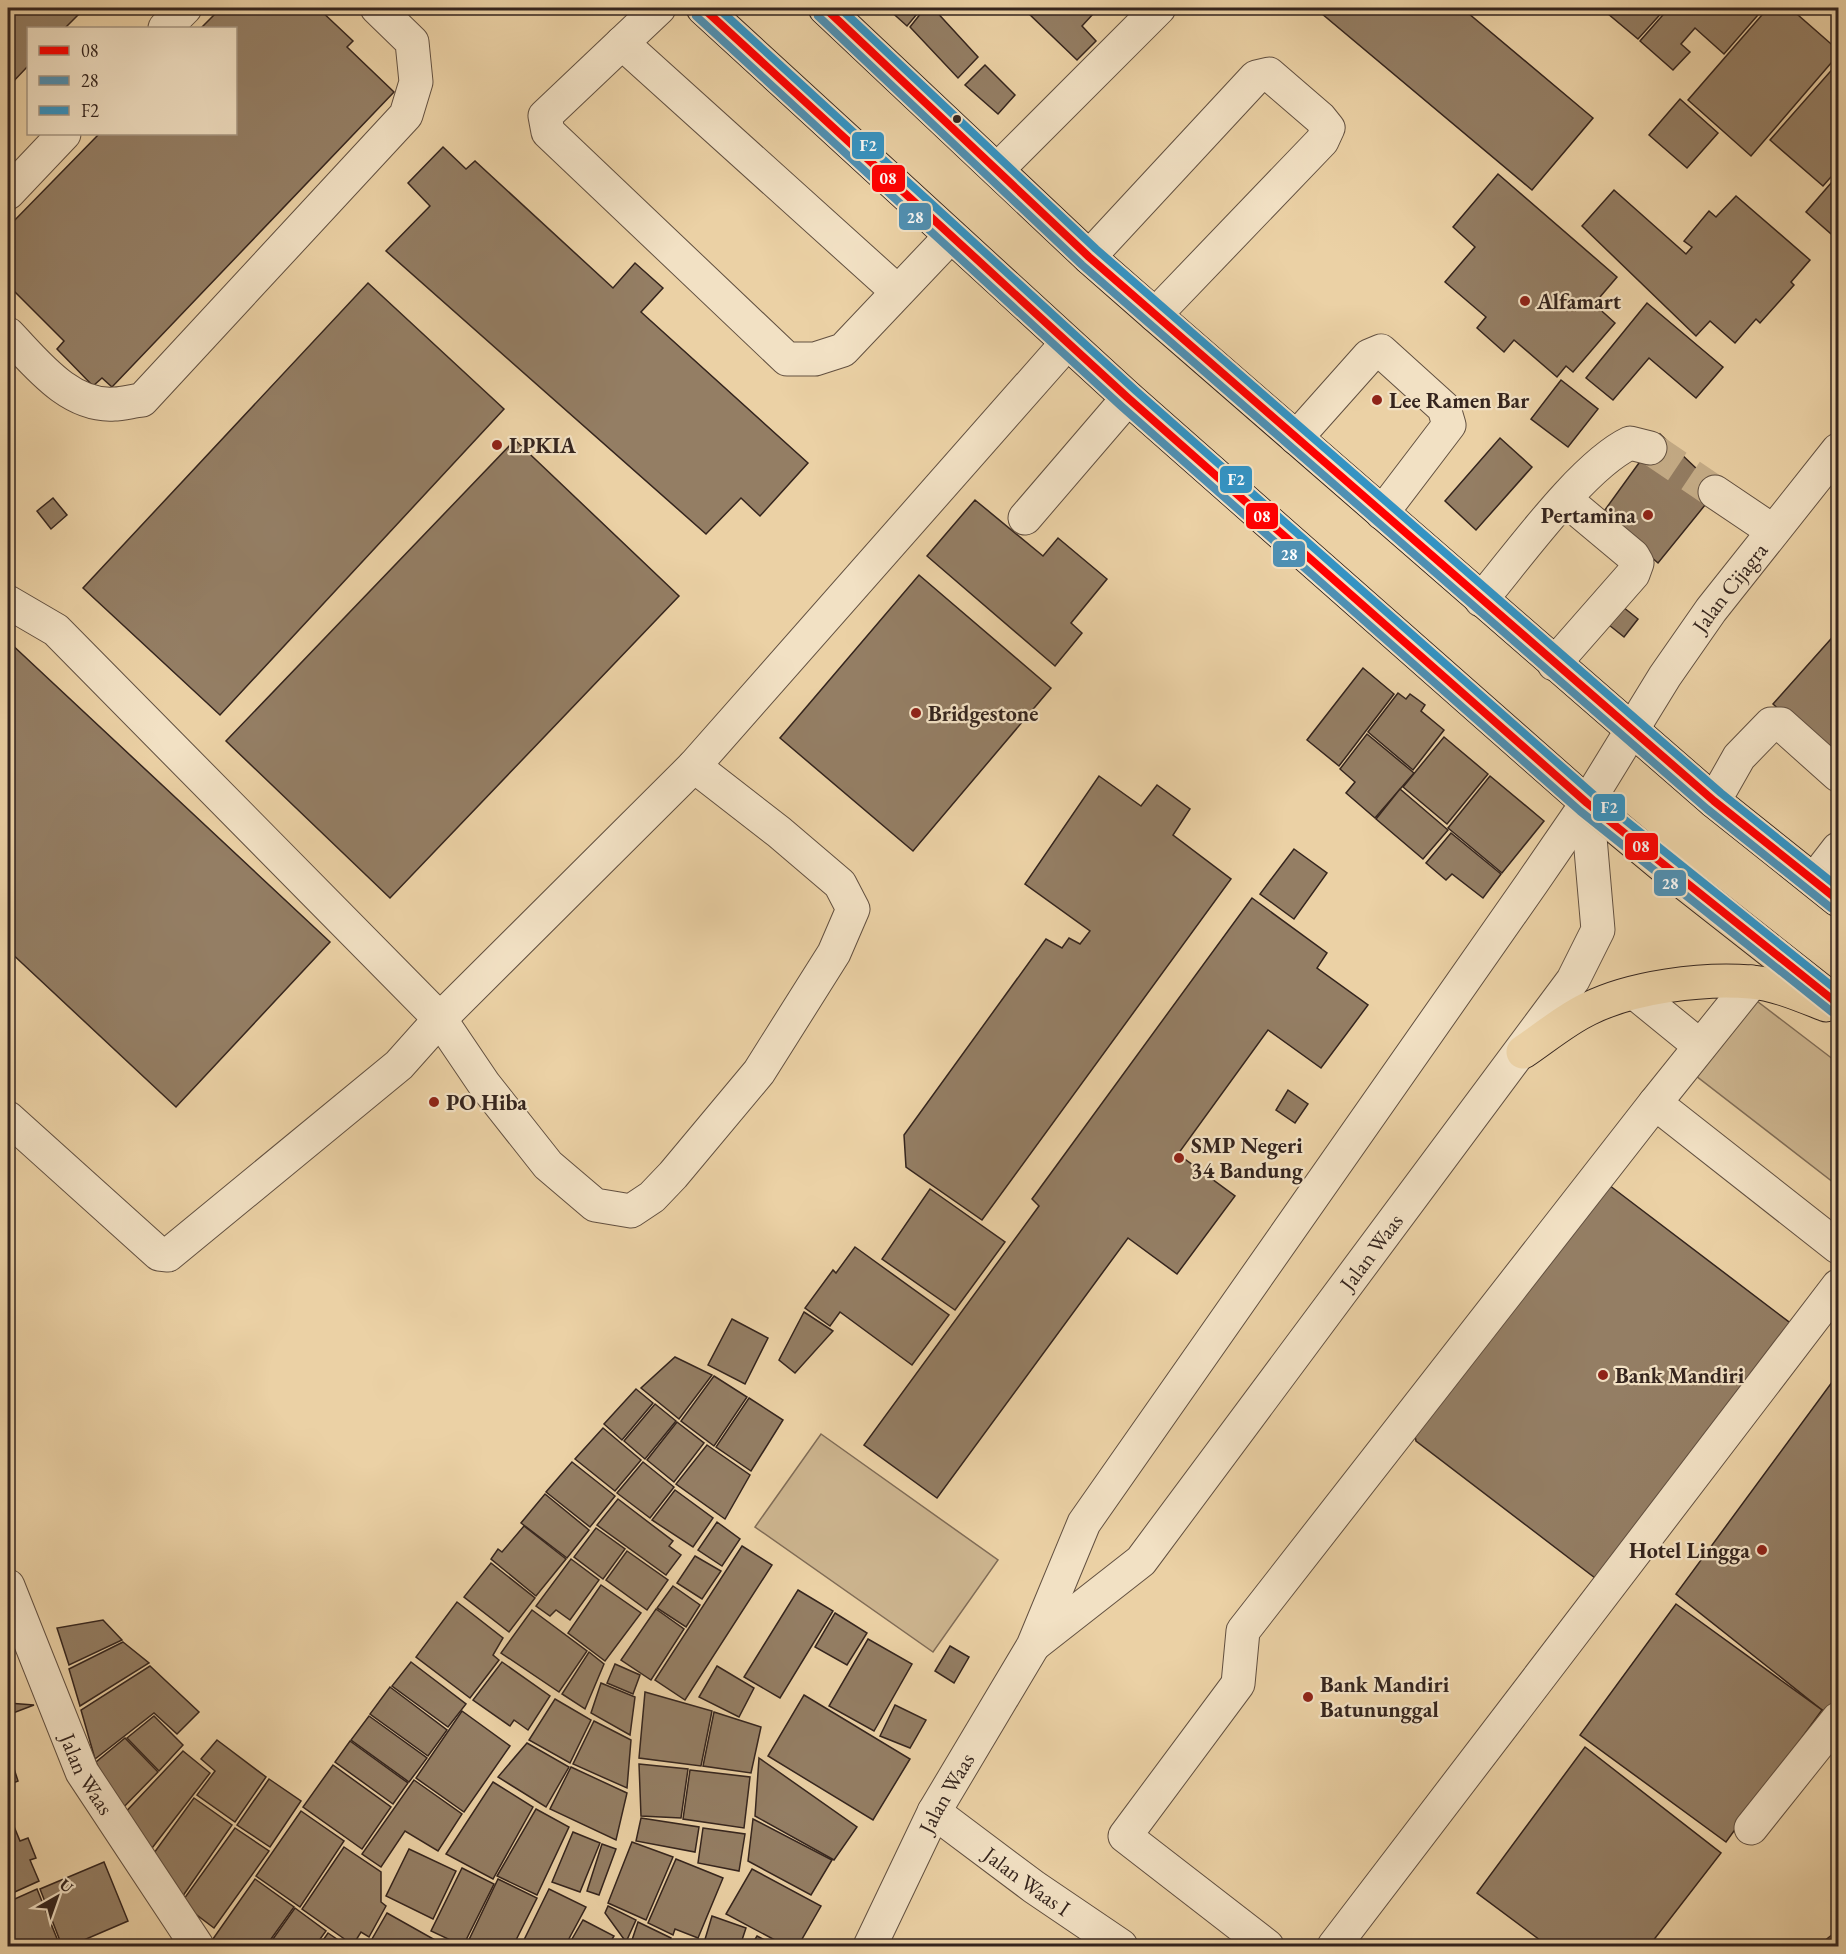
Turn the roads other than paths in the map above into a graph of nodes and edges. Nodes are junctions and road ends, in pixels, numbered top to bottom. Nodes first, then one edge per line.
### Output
1 (185, 8) edge
2 (377, 8) edge
3 (659, 8) edge
4 (703, 8) edge
5 (825, 8) edge
6 (1159, 8) edge
7 (166, 27) edge
8 (622, 44) junction
9 (63, 135) edge
10 (997, 170) junction
11 (8, 193) edge
12 (951, 236) junction
13 (1089, 256) junction
14 (898, 292) junction
15 (1155, 315) junction
16 (8, 334) edge
17 (1066, 343) junction
18 (1128, 398) junction
19 (1296, 438) junction
20 (1650, 448) tunnel mouth
21 (1839, 450) edge
22 (1715, 492) tunnel mouth
23 (1566, 500) junction
24 (1382, 513) junction
25 (1025, 518) dead end
26 (1773, 531) junction
27 (1481, 600) junction
28 (8, 602) edge
29 (1554, 664) junction
30 (1630, 729) junction
31 (694, 766) junction
32 (1839, 775) edge
33 (1714, 801) junction
34 (1587, 803) junction
35 (1839, 849) edge
36 (1826, 890) edge
37 (1752, 982) junction
38 (1635, 993) junction
39 (1839, 1004) edge
40 (1839, 1010) edge
41 (440, 1019) junction
42 (1700, 1046) junction
43 (1522, 1052) junction
44 (1655, 1103) junction
45 (8, 1118) edge
46 (1839, 1247) edge
47 (1839, 1286) edge
48 (8, 1586) edge
49 (1033, 1646) junction
50 (1839, 1719) edge
51 (934, 1812) junction
52 (1751, 1828) dead end
53 (197, 1947) edge
54 (870, 1947) edge
55 (1121, 1947) edge
56 (1267, 1947) edge
57 (1334, 1947) edge

1 - 7 street
2 - 16 street
3 - 8 street
4 - 12 highway
5 - 10 highway
6 - 10 street
8 - 14 street
8 - 14 street
9 - 11 street
10 - 13 highway
12 - 14 street
12 - 17 highway
13 - 15 highway
13 - 15 street
15 - 19 highway
17 - 18 highway
17 - 31 street
18 - 25 street
18 - 34 highway
19 - 24 highway
19 - 24 street
20 - 23 street
21 - 26 street, Jalan Cijagra
22 - 26 street
23 - 27 street
23 - 29 street
24 - 27 highway
26 - 30 street, Jalan Cijagra
27 - 29 highway
28 - 41 street
29 - 30 highway
30 - 33 highway
30 - 34 street, Jalan Waas
31 - 41 street
31 - 41 street
32 - 33 street
33 - 36 highway
34 - 39 highway
34 - 43 street, Jalan Waas
34 - 49 street, Jalan Waas
35 - 36 street
37 - 38 highway
37 - 40 highway
37 - 42 street
38 - 42 street
38 - 43 highway
41 - 45 street
42 - 44 street
43 - 49 street, Jalan Waas
44 - 46 street
44 - 56 street
47 - 57 street
48 - 53 street, Jalan Waas
49 - 51 street, Jalan Waas
50 - 52 street
51 - 54 street, Jalan Waas
51 - 55 street, Jalan Waas I

